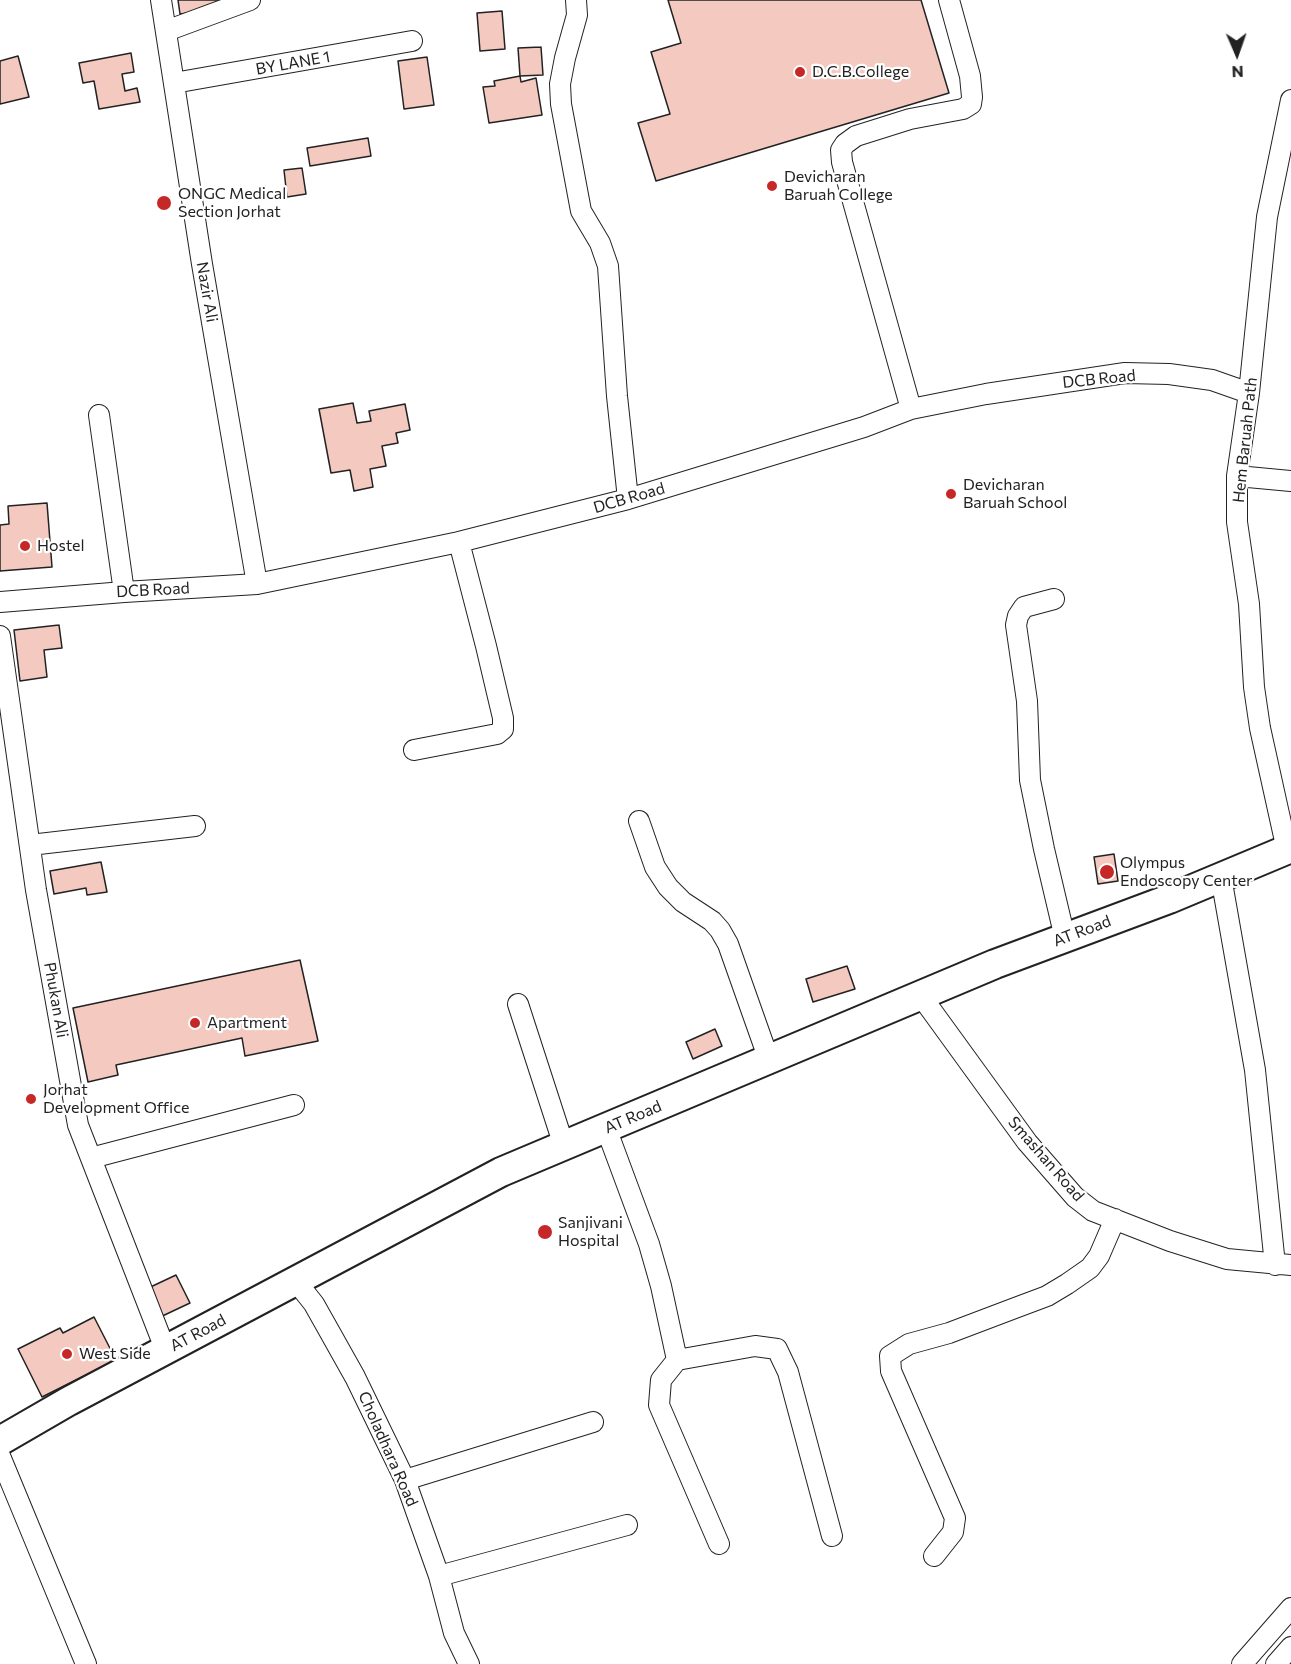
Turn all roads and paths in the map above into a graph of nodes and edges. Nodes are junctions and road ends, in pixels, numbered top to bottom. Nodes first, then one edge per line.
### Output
1 (161, 0) edge
2 (250, 0) edge
3 (576, 0) edge
4 (949, 0) edge
5 (166, 31) junction
6 (412, 41) dead end
7 (174, 83) junction
8 (1291, 100) edge
9 (1286, 148) edge
10 (1249, 393) junction
11 (911, 409) junction
12 (99, 415) dead end
13 (1238, 476) junction
14 (1291, 481) edge
15 (628, 499) junction
16 (459, 542) junction
17 (257, 584) junction
18 (124, 592) junction
19 (1054, 599) dead end
20 (0, 602) edge
21 (0, 636) edge
22 (414, 750) dead end
23 (639, 821) dead end
24 (195, 826) dead end
25 (30, 845) junction
26 (1289, 849) edge
27 (1221, 877) junction
28 (1065, 938) junction
29 (921, 996) junction
30 (518, 1004) dead end
31 (769, 1060) junction
32 (294, 1105) dead end
33 (606, 1128) junction
34 (564, 1146) junction
35 (91, 1158) junction
36 (1115, 1219) junction
37 (1283, 1265) edge
38 (295, 1280) junction
39 (167, 1350) junction
40 (677, 1360) junction
41 (593, 1422) dead end
42 (0, 1441) edge
43 (0, 1456) edge
44 (405, 1480) junction
45 (627, 1525) dead end
46 (832, 1536) dead end
47 (719, 1544) dead end
48 (934, 1556) dead end
49 (439, 1576) junction
50 (1291, 1608) edge
51 (1291, 1647) edge
52 (86, 1664) edge
53 (470, 1664) edge
54 (1242, 1664) edge
55 (1276, 1664) edge

1 - 5 street, Nazir Ali
2 - 5 street
3 - 15 street
4 - 11 street
5 - 7 street, Nazir Ali
6 - 7 street, BY LANE 1
7 - 17 street, Nazir Ali
8 - 9 street, Hem Baruah Path
9 - 10 street, Hem Baruah Path
10 - 11 street, DCB Road
10 - 13 street, Hem Baruah Path
11 - 15 street, DCB Road
12 - 18 street
13 - 14 street
13 - 26 street, Hem Baruah Path
15 - 16 street, DCB Road
16 - 17 street, DCB Road
16 - 22 street
17 - 18 street, DCB Road
18 - 20 street, DCB Road
19 - 28 street
21 - 25 street, Phukan Ali
23 - 31 street
24 - 25 street
25 - 35 street, Phukan Ali
26 - 27 highway, AT Road
27 - 28 highway, AT Road
27 - 37 street
28 - 29 highway, AT Road
29 - 31 highway, AT Road
29 - 36 street, Smashan Road
30 - 34 street
31 - 33 highway, AT Road
32 - 35 street
33 - 34 highway, AT Road
33 - 40 street
34 - 38 highway, AT Road
35 - 39 street, Phukan Ali
36 - 37 street, Smashan Road
36 - 48 street
38 - 39 highway, AT Road
38 - 44 street, Choladhara Road
39 - 42 highway, AT Road
40 - 46 street
40 - 47 street
41 - 44 street
43 - 52 street
44 - 49 street, Choladhara Road
45 - 49 street
49 - 53 street, Choladhara Road
50 - 54 street
51 - 55 street

